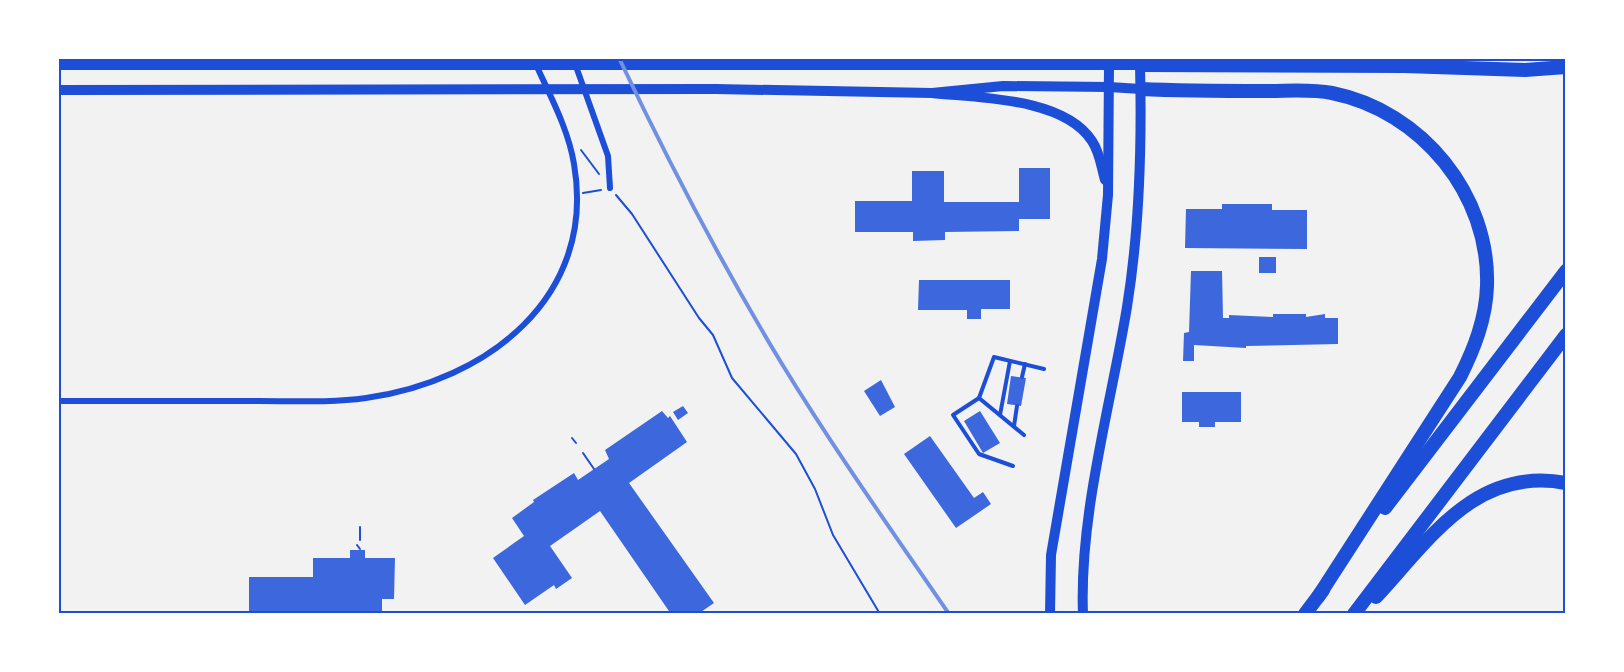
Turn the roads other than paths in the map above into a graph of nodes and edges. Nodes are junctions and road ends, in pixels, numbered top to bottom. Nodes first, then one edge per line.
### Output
1 (533, 58) edge
2 (573, 58) edge
3 (1109, 62) edge
4 (1140, 62) edge
5 (58, 65) edge
6 (1566, 67) edge
7 (1109, 87) junction
8 (1141, 89) junction
9 (58, 90) edge
10 (932, 93) junction
11 (610, 188) road end
12 (1108, 195) junction
13 (1566, 271) edge
14 (1566, 335) edge
15 (1010, 361) junction
16 (1025, 364) junction
17 (1044, 369) dead end
18 (1022, 377) dead end
19 (979, 398) junction
20 (58, 401) edge
21 (1017, 406) dead end
22 (1000, 416) junction
23 (1014, 427) junction
24 (1024, 435) dead end
25 (1013, 466) dead end
26 (1566, 483) edge
27 (1318, 597) junction
28 (1050, 614) edge
29 (1083, 614) edge
30 (1305, 614) edge
31 (1354, 614) edge
32 (1360, 614) edge

1 - 20 street
2 - 11 street
3 - 4 main road
3 - 5 main road
3 - 7 main road
4 - 6 highway
4 - 8 main road
7 - 8 main road
7 - 10 main road
7 - 12 main road
8 - 27 highway
8 - 29 main road
9 - 10 main road
10 - 12 main road
12 - 28 main road
13 - 27 highway
14 - 31 highway
15 - 16 lane
15 - 19 lane
15 - 22 lane
16 - 17 lane
16 - 18 lane
19 - 22 lane
19 - 25 lane
21 - 23 lane
22 - 23 lane
23 - 24 lane
26 - 32 highway
27 - 30 highway

